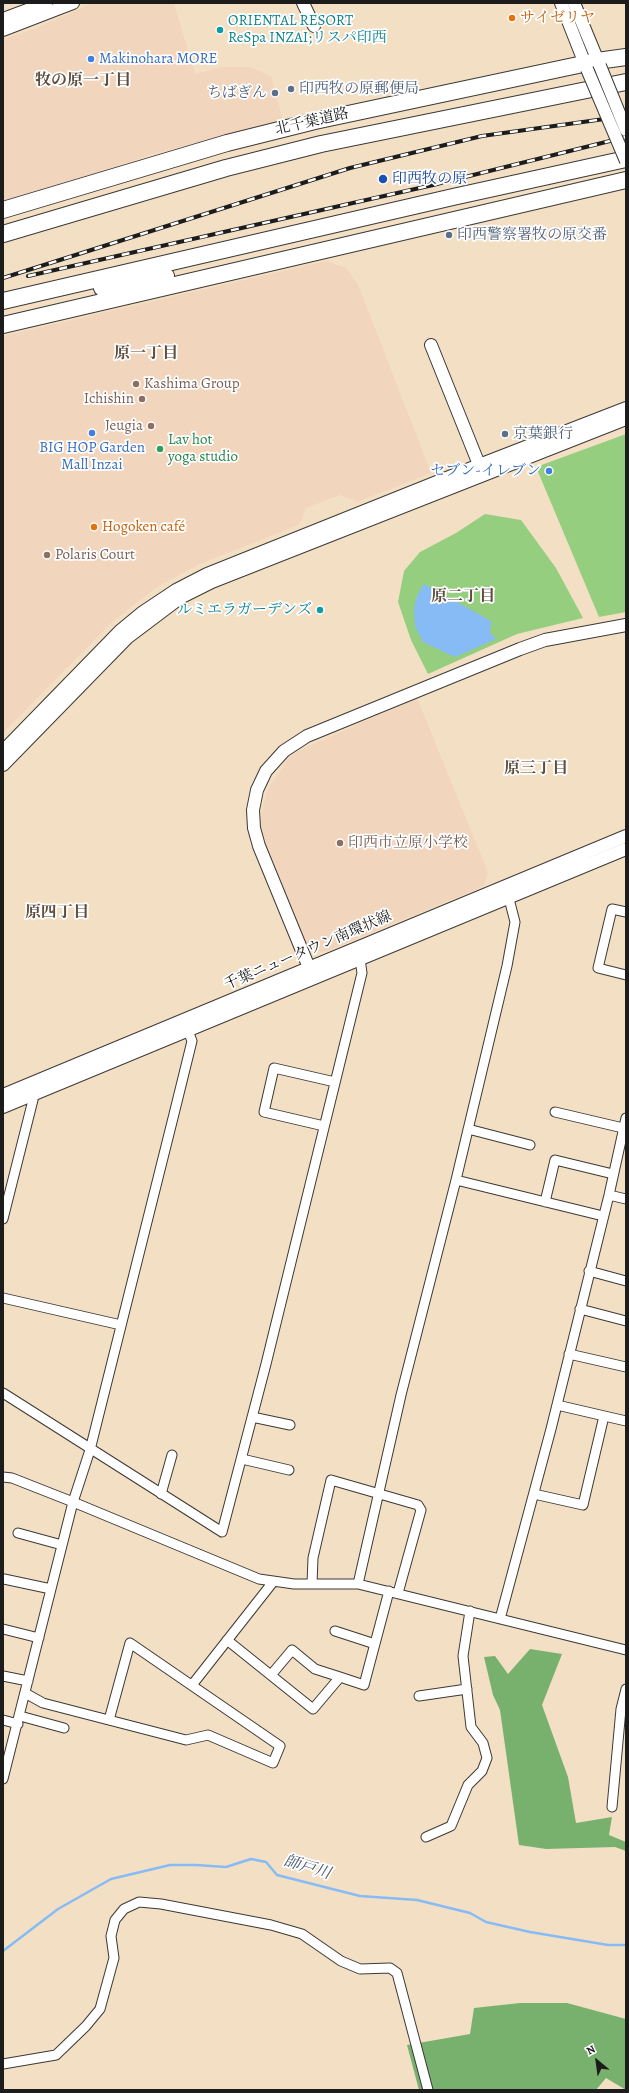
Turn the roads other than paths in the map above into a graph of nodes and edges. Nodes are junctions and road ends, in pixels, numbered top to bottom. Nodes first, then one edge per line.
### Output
1 (73, 3) edge
2 (303, 3) edge
3 (561, 3) edge
4 (574, 3) edge
5 (43, 4) edge
6 (3, 19) edge
7 (314, 26) dead end
8 (3, 30) edge
9 (626, 57) edge
10 (592, 65) junction
11 (626, 82) edge
12 (626, 130) edge
13 (227, 143) junction
14 (626, 160) edge
15 (626, 180) edge
16 (3, 210) edge
17 (3, 220) edge
18 (3, 234) edge
19 (247, 269) junction
20 (6, 300) edge
21 (3, 325) edge
22 (431, 345) dead end
23 (626, 408) edge
24 (626, 419) edge
25 (481, 470) junction
26 (626, 625) edge
27 (3, 751) edge
28 (3, 765) edge
29 (626, 836) edge
30 (626, 849) edge
31 (507, 892) junction
32 (626, 912) edge
33 (360, 959) junction
34 (309, 967) junction
35 (626, 975) edge
36 (314, 980) junction
37 (188, 1031) junction
38 (335, 1082) junction
39 (3, 1095) edge
40 (31, 1096) junction
41 (3, 1108) edge
42 (555, 1112) dead end
43 (626, 1118) edge
44 (324, 1126) junction
45 (623, 1128) junction
46 (468, 1129) junction
47 (623, 1141) edge
48 (530, 1145) dead end
49 (613, 1174) junction
50 (456, 1180) junction
51 (609, 1195) junction
52 (626, 1199) edge
53 (545, 1202) junction
54 (604, 1216) junction
55 (3, 1219) edge
56 (589, 1270) junction
57 (626, 1280) edge
58 (3, 1298) edge
59 (580, 1309) junction
60 (626, 1321) edge
61 (121, 1325) junction
62 (569, 1354) junction
63 (626, 1367) edge
64 (3, 1393) edge
65 (557, 1405) junction
66 (604, 1416) junction
67 (252, 1417) junction
68 (626, 1421) edge
69 (290, 1425) dead end
70 (90, 1450) junction
71 (172, 1455) dead end
72 (242, 1459) junction
73 (289, 1470) dead end
74 (3, 1477) edge
75 (379, 1492) junction
76 (161, 1494) junction
77 (534, 1494) junction
78 (73, 1502) junction
79 (18, 1534) dead end
80 (62, 1545) junction
81 (4, 1579) dead end
82 (273, 1582) junction
83 (312, 1584) junction
84 (358, 1584) junction
85 (51, 1589) junction
86 (393, 1592) junction
87 (470, 1611) junction
88 (500, 1619) junction
89 (3, 1629) edge
90 (335, 1630) dead end
91 (39, 1638) junction
92 (227, 1640) junction
93 (375, 1644) junction
94 (626, 1650) edge
95 (271, 1675) junction
96 (3, 1676) edge
97 (340, 1677) junction
98 (28, 1681) junction
99 (192, 1685) junction
100 (467, 1689) junction
101 (626, 1689) edge
102 (25, 1694) junction
103 (419, 1696) dead end
104 (3, 1720) edge
105 (19, 1720) junction
106 (109, 1720) junction
107 (64, 1728) dead end
108 (6, 1761) edge
109 (3, 1779) edge
110 (612, 1807) dead end
111 (426, 1837) dead end
112 (3, 2064) edge
113 (428, 2090) edge

1 - 8 street
2 - 7 street
3 - 10 street
4 - 10 street
5 - 6 street
9 - 10 highway, 北千葉道路
10 - 12 street, bridge
10 - 13 highway, 北千葉道路
10 - 14 street, bridge
11 - 18 highway, 北千葉道路
13 - 16 highway, 北千葉道路
13 - 17 highway
14 - 20 highway
15 - 19 highway
19 - 20 highway
19 - 21 highway
22 - 25 street
23 - 25 street
24 - 25 street
25 - 27 street
25 - 28 street
26 - 34 street
29 - 31 street, 千葉ニュータウン南環状線
30 - 31 street, 千葉ニュータウン南環状線
31 - 33 street, 千葉ニュータウン南環状線
31 - 34 street, 千葉ニュータウン南環状線
31 - 46 street
32 - 35 street
33 - 36 street, 千葉ニュータウン南環状線
33 - 38 street
34 - 36 street
34 - 39 street, 千葉ニュータウン南環状線
36 - 37 street, 千葉ニュータウン南環状線
37 - 40 street, 千葉ニュータウン南環状線
37 - 61 street
38 - 44 street
38 - 44 street
40 - 41 street, 千葉ニュータウン南環状線
40 - 55 street
42 - 45 street
43 - 45 street
44 - 67 street
45 - 47 street
46 - 48 street
46 - 50 street
47 - 49 street
49 - 51 street
49 - 53 street
50 - 53 street
50 - 75 street
51 - 52 street
51 - 54 street
53 - 54 street
54 - 56 street
56 - 57 street
56 - 59 street
58 - 61 street
59 - 60 street
59 - 62 street
61 - 70 street
62 - 63 street
62 - 65 street
64 - 70 street
65 - 66 street
65 - 77 street
66 - 68 street
66 - 77 street
67 - 69 street
67 - 72 street
70 - 76 street
70 - 78 street
71 - 76 street
72 - 73 street
72 - 76 street
74 - 78 street
75 - 83 street
75 - 84 street
75 - 86 street
77 - 88 street
78 - 80 street
78 - 82 street
79 - 80 street
80 - 85 street
81 - 85 street
82 - 83 street
82 - 92 street
83 - 84 street
84 - 86 street
85 - 91 street
86 - 87 street
86 - 93 street
87 - 88 street
87 - 100 street
88 - 94 street
89 - 91 street
90 - 93 street
91 - 98 street
92 - 95 street
92 - 99 street
93 - 97 street
95 - 97 street
95 - 97 street
96 - 98 street
98 - 102 street
99 - 106 street
99 - 106 street
100 - 103 street
100 - 111 street
101 - 110 street
102 - 105 street
102 - 106 street
104 - 105 street
105 - 107 street
105 - 108 street
108 - 109 street
112 - 113 street

